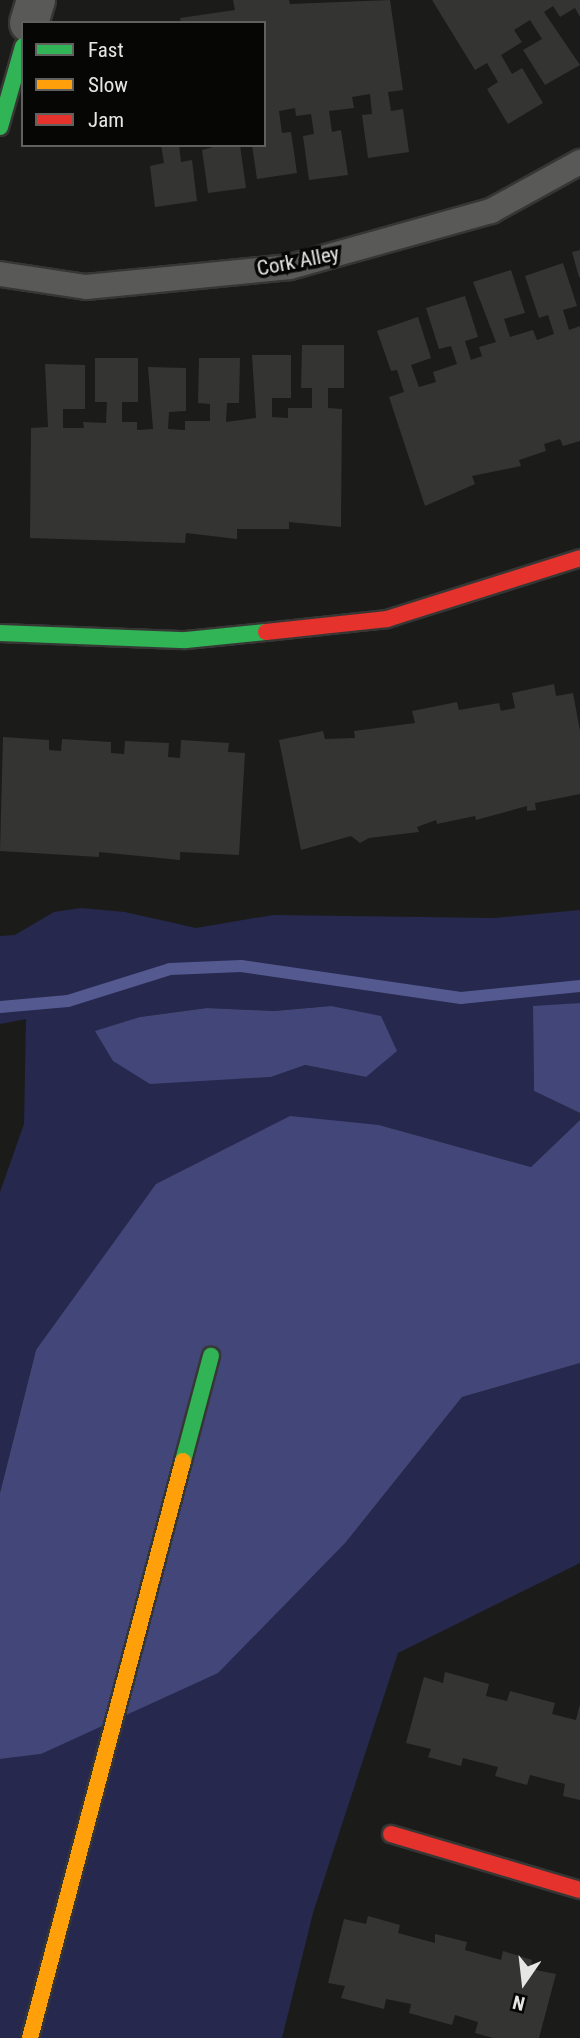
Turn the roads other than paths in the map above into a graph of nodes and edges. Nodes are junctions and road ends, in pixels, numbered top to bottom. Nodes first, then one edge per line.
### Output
1 (36, 0) edge
2 (30, 21) edge
3 (21, 53) edge
4 (0, 127) edge
5 (580, 162) edge
6 (0, 274) edge
7 (580, 558) edge
8 (0, 633) edge
9 (211, 1356) dead end
10 (391, 1834) dead end
11 (580, 1890) edge
12 (30, 2038) edge

1 - 2 street
3 - 4 street
5 - 6 lane, Cork Alley
7 - 8 street
9 - 12 street
10 - 11 street

